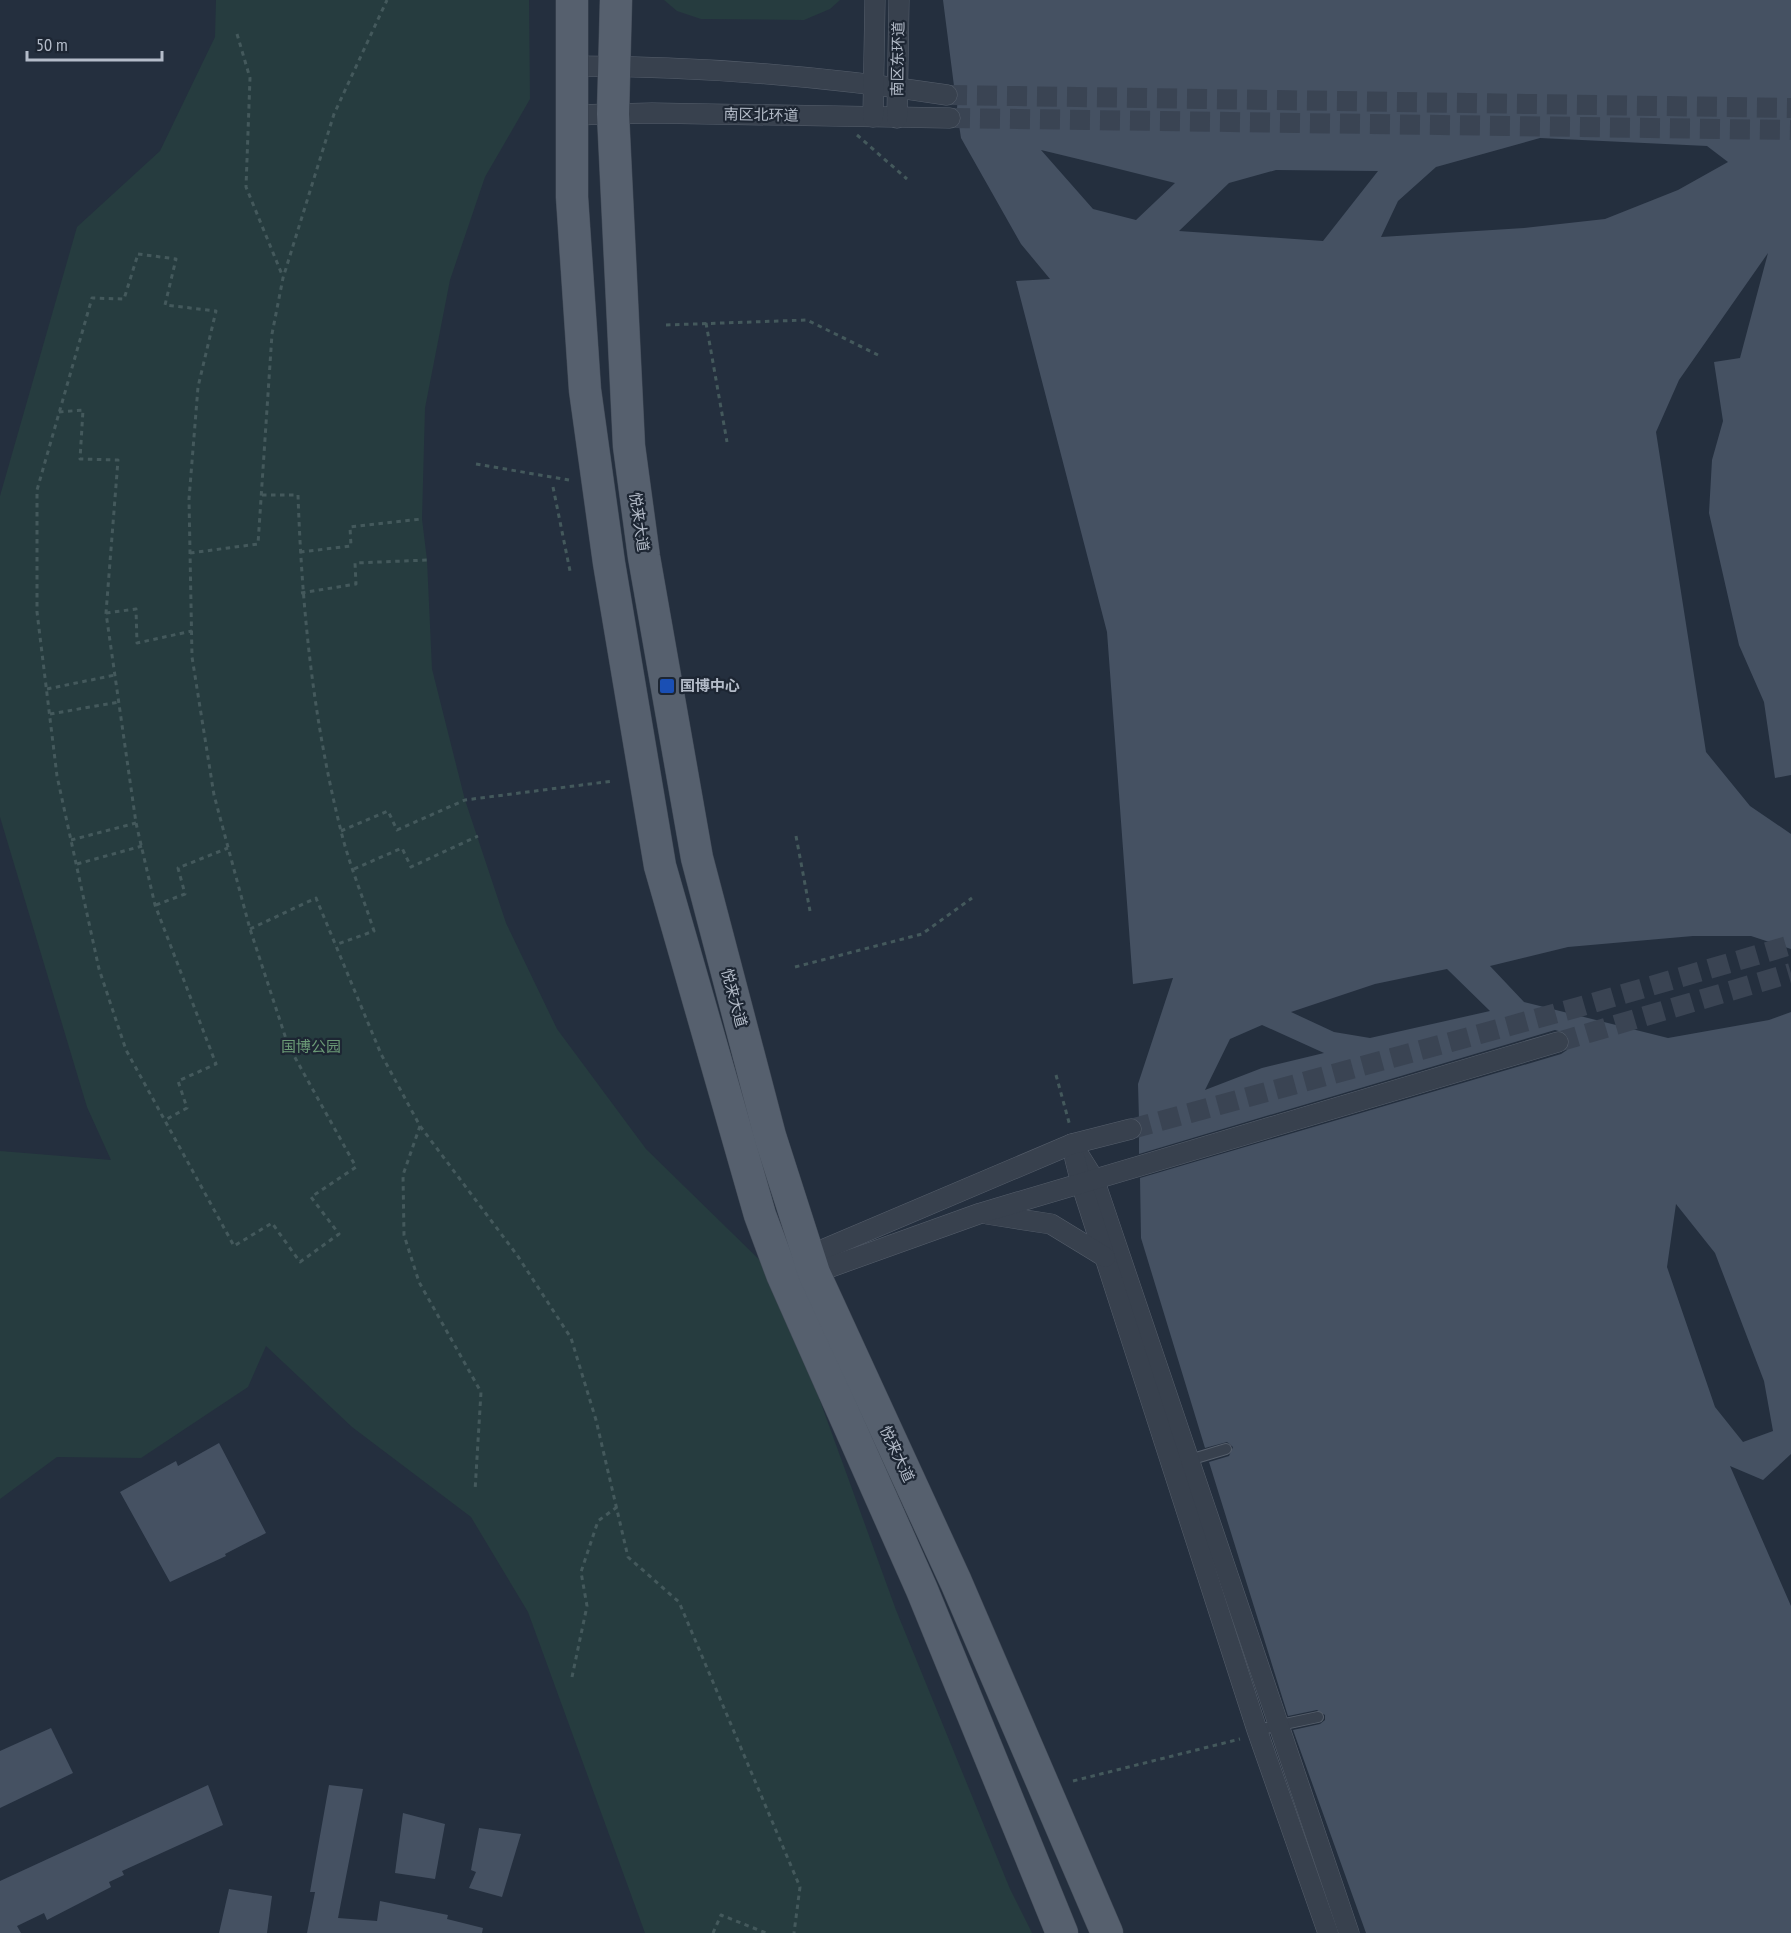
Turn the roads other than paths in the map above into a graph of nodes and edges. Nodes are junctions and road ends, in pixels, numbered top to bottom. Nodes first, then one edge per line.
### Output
1 (572, 0) edge
2 (616, 0) edge
3 (875, 0) edge
4 (898, 0) edge
5 (572, 66) junction
6 (616, 66) junction
7 (873, 83) junction
8 (897, 87) junction
9 (947, 95) tunnel mouth
10 (613, 114) junction
11 (572, 115) junction
12 (873, 117) junction
13 (897, 118) junction
14 (950, 118) tunnel mouth
15 (1558, 1042) tunnel mouth
16 (1131, 1129) tunnel mouth
17 (1071, 1135) junction
18 (1088, 1181) junction
19 (981, 1213) junction
20 (1105, 1257) junction
21 (810, 1264) junction
22 (782, 1274) junction
23 (1226, 1449) dead end
24 (1180, 1463) junction
25 (1318, 1717) dead end
26 (1277, 1726) junction
27 (1257, 1730) junction
28 (1062, 1933) edge
29 (1107, 1933) edge
30 (1328, 1933) edge
31 (1349, 1933) edge

1 - 5 main road
2 - 6 main road, 悦来大道
3 - 7 street, 南区东环道
4 - 8 street, 南区东环道
5 - 6 street
5 - 11 main road
6 - 7 street
6 - 10 main road, 悦来大道
7 - 8 street
7 - 12 street, 南区东环道
8 - 9 street
8 - 13 street, 南区东环道
10 - 11 street, 南区北环道
10 - 12 street, 南区北环道
10 - 21 main road, 悦来大道
11 - 22 main road
12 - 13 street, 南区北环道
13 - 14 street, 南区北环道
15 - 18 street
16 - 17 street
17 - 18 street
17 - 21 street
18 - 19 street
18 - 20 street
18 - 24 street
19 - 20 street
19 - 21 street
20 - 24 street
21 - 22 street
21 - 29 main road, 悦来大道
22 - 28 main road
23 - 24 lane
24 - 26 street
24 - 27 street
25 - 26 lane
26 - 27 lane
26 - 31 street
27 - 30 street

